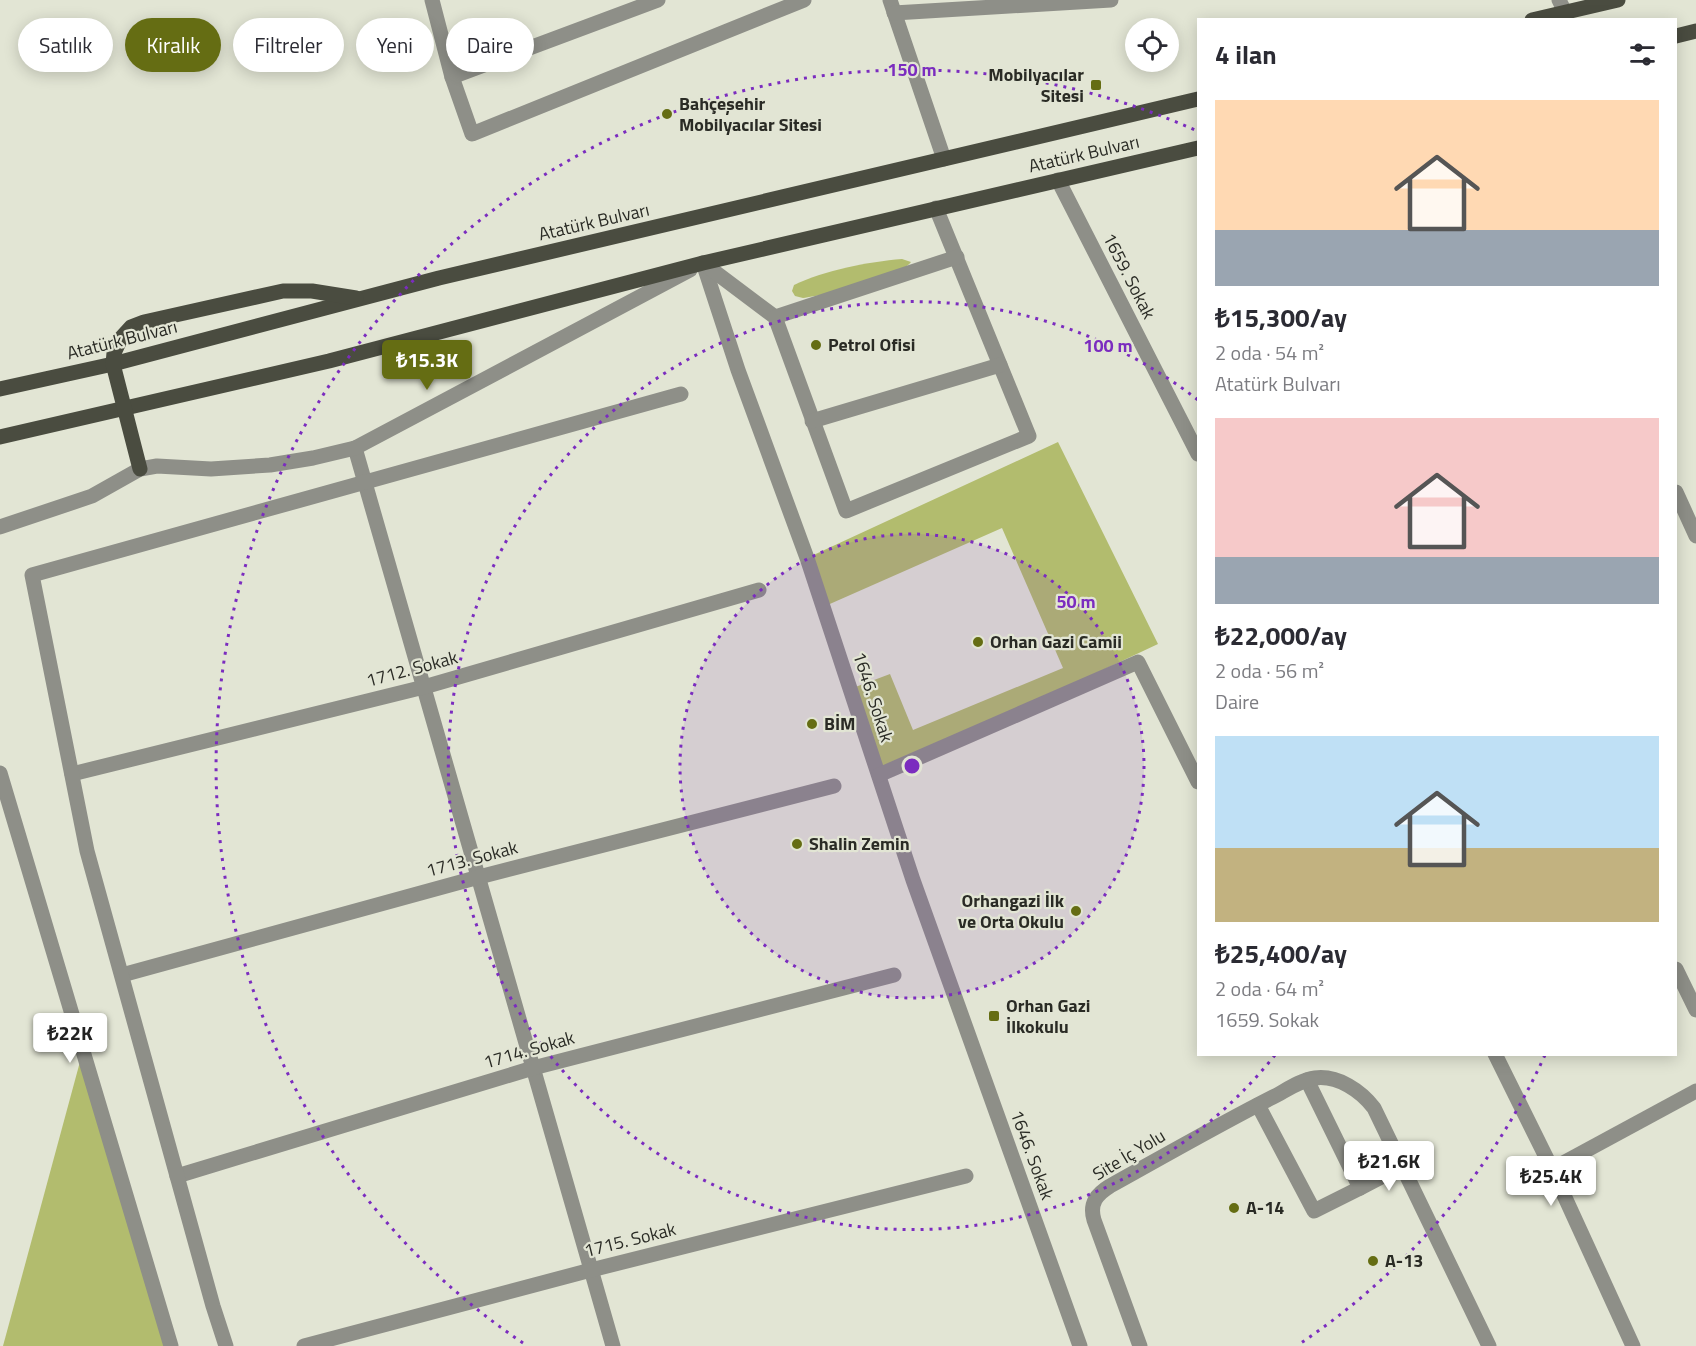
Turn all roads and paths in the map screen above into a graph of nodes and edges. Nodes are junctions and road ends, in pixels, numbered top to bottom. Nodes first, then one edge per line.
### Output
1 (432, 0) edge
2 (658, 0) edge
3 (804, 0) edge
4 (1111, 0) edge
5 (1618, 0) edge
6 (892, 6) edge
7 (1562, 6) edge
8 (1536, 18) edge
9 (1696, 31) edge
10 (1677, 36) edge
11 (453, 77) junction
12 (1197, 99) edge
13 (1197, 148) edge
14 (944, 159) junction
15 (1058, 180) junction
16 (936, 208) junction
17 (957, 257) junction
18 (703, 263) junction
19 (362, 299) junction
20 (775, 316) junction
21 (113, 364) junction
22 (1000, 365) junction
23 (0, 389) edge
24 (681, 394) dead end
25 (124, 409) junction
26 (812, 421) junction
27 (0, 437) edge
28 (355, 448) junction
29 (1197, 452) edge
30 (140, 469) junction
31 (364, 483) junction
32 (1677, 494) edge
33 (0, 527) edge
34 (1696, 536) edge
35 (759, 590) dead end
36 (424, 687) junction
37 (0, 773) edge
38 (72, 774) junction
39 (879, 775) junction
40 (1197, 780) edge
41 (834, 786) dead end
42 (479, 877) junction
43 (1677, 971) edge
44 (122, 975) junction
45 (894, 975) dead end
46 (1696, 1010) edge
47 (1496, 1056) edge
48 (533, 1068) junction
49 (1307, 1080) junction
50 (1696, 1090) edge
51 (1258, 1105) junction
52 (1402, 1166) junction
53 (1552, 1169) junction
54 (177, 1176) junction
55 (966, 1176) dead end
56 (1360, 1188) junction
57 (591, 1270) junction
58 (171, 1346) edge
59 (226, 1346) edge
60 (304, 1346) edge
61 (613, 1346) edge
62 (1080, 1346) edge
63 (1140, 1346) edge
64 (1489, 1346) edge
65 (1633, 1346) edge

1 - 11 street
2 - 11 street
3 - 11 street
4 - 6 street
5 - 7 main road
6 - 14 street
7 - 8 main road
9 - 10 main road
12 - 14 main road, Atatürk Bulvarı
13 - 15 main road, Atatürk Bulvarı
14 - 19 main road, Atatürk Bulvarı
15 - 16 main road, Atatürk Bulvarı
15 - 29 street, 1659. Sokak
16 - 17 street
16 - 18 main road, Atatürk Bulvarı
17 - 20 street
17 - 22 street
18 - 20 street
18 - 25 main road, Atatürk Bulvarı
18 - 28 street
18 - 39 street, 1646. Sokak
19 - 21 main road, Atatürk Bulvarı
19 - 21 main road
20 - 26 street
21 - 23 main road, Atatürk Bulvarı
21 - 25 main road
22 - 26 street
22 - 26 street
24 - 31 street
25 - 27 main road, Atatürk Bulvarı
25 - 30 main road
28 - 30 street
28 - 31 street
30 - 33 street
31 - 36 street
31 - 38 street
32 - 34 street
35 - 36 street, 1712. Sokak
36 - 38 street, 1712. Sokak
36 - 42 street
37 - 58 street
38 - 44 street
39 - 40 street
39 - 62 street, 1646. Sokak
41 - 42 street, 1713. Sokak
42 - 44 street, 1713. Sokak
42 - 48 street
43 - 46 street
44 - 54 street
45 - 48 street, 1714. Sokak
47 - 53 street
48 - 54 street, 1714. Sokak
48 - 57 street
49 - 51 street, Site İç Yolu
49 - 52 street
49 - 56 street
50 - 53 street
51 - 56 street
51 - 63 street, Site İç Yolu
52 - 56 street
52 - 64 street
53 - 65 street
54 - 59 street
55 - 57 street, 1715. Sokak
57 - 60 street, 1715. Sokak
57 - 61 street

